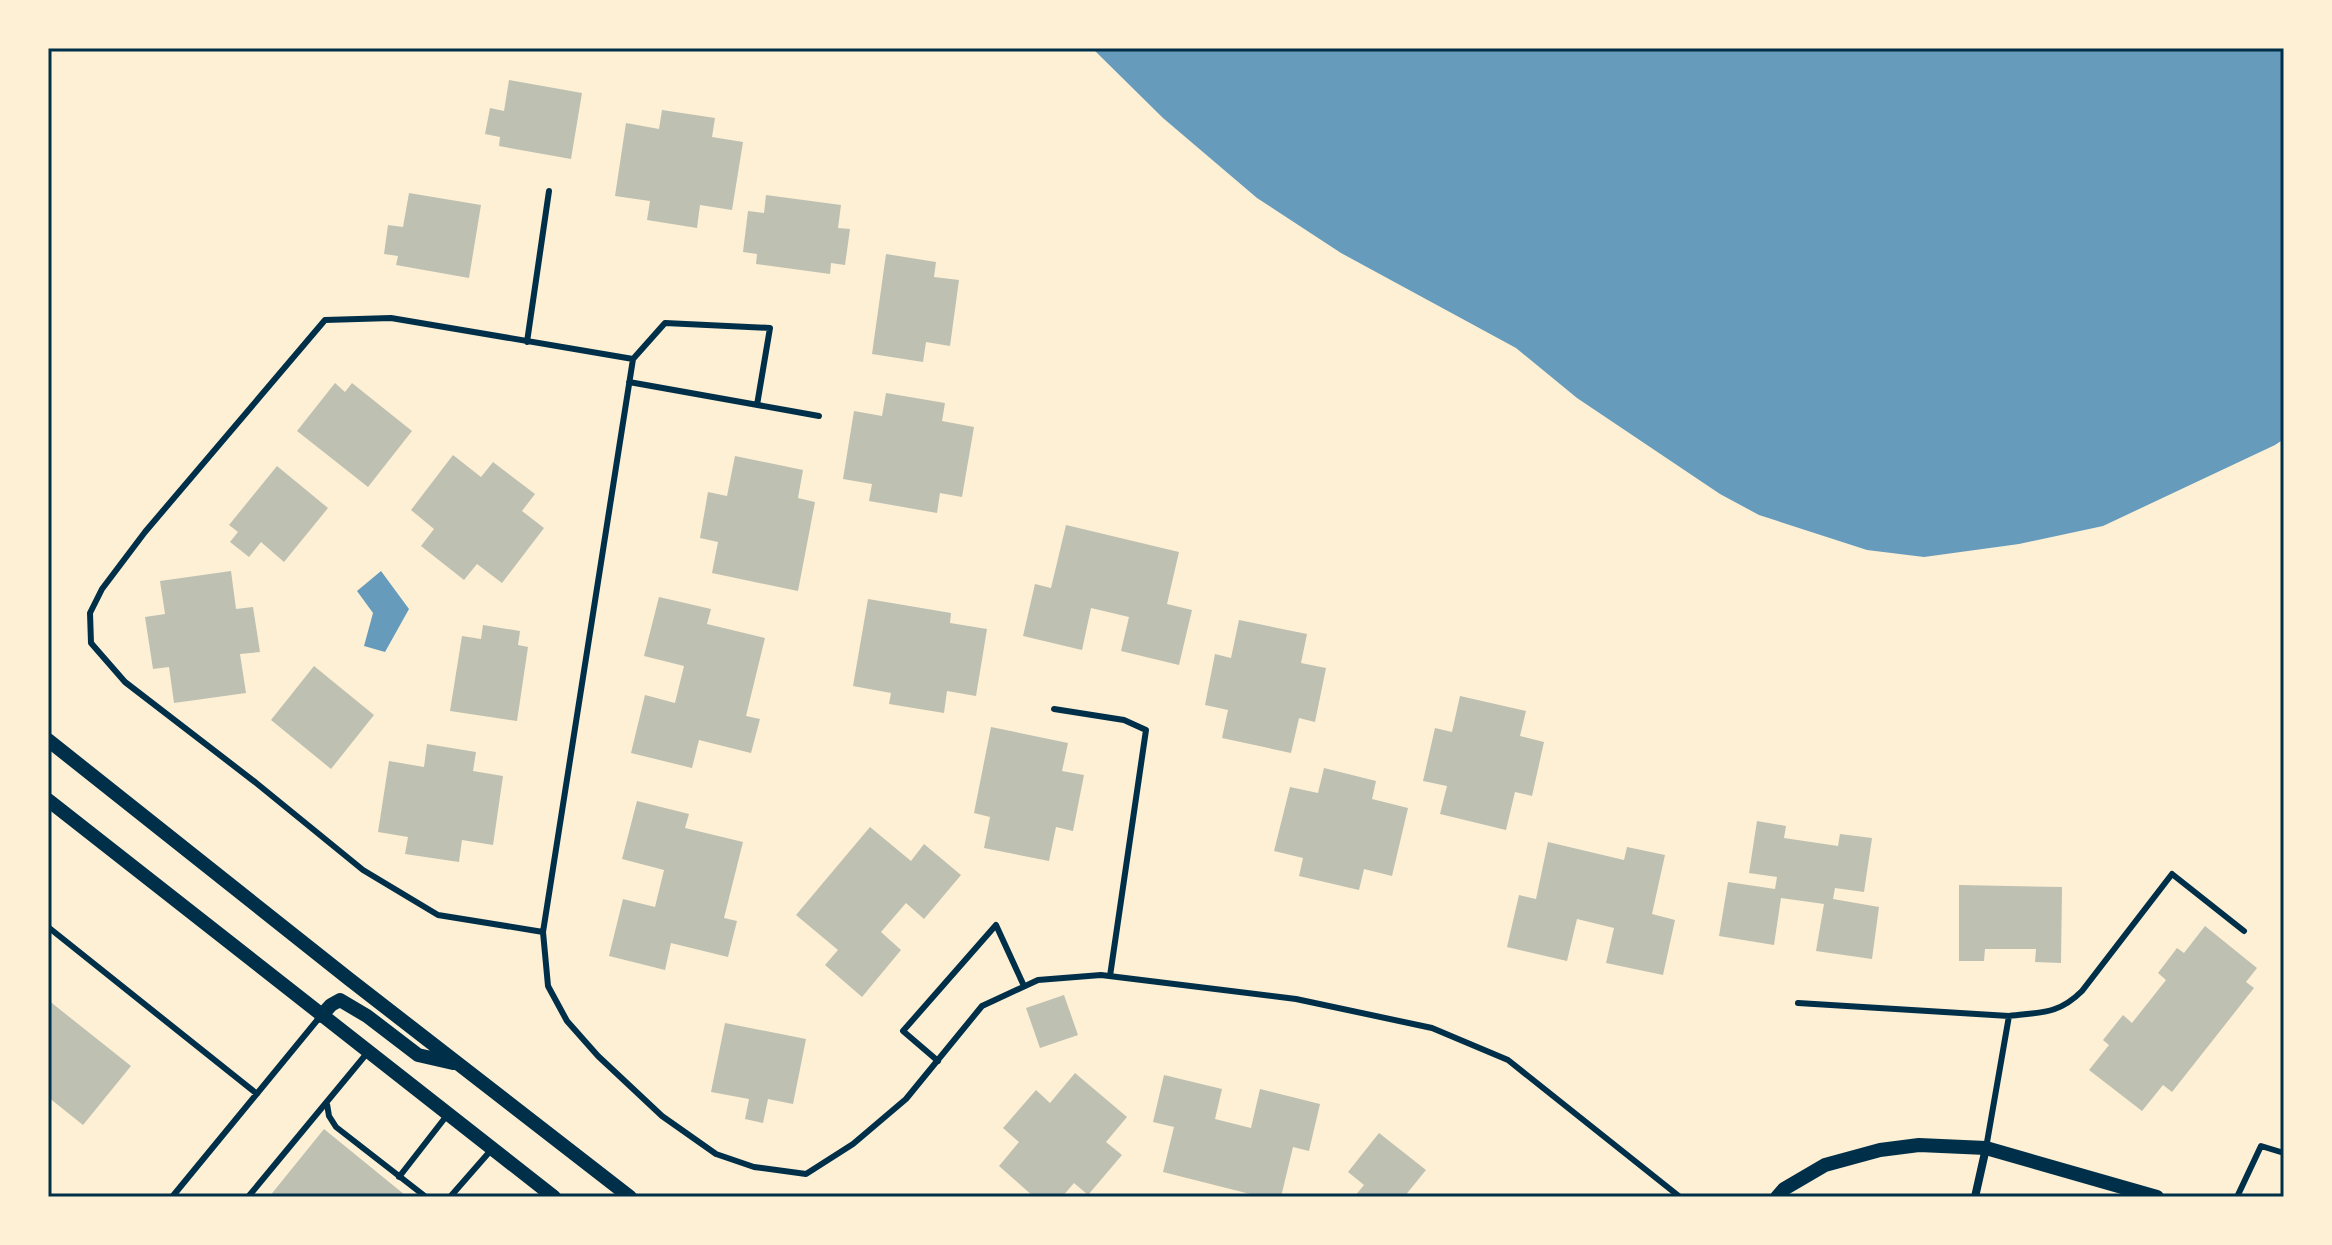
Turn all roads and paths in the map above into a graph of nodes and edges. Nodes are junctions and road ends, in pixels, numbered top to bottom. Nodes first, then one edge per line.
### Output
1 (549, 191) dead end
2 (527, 342) junction
3 (633, 359) junction
4 (629, 382) junction
5 (757, 405) junction
6 (819, 416) dead end
7 (1054, 709) dead end
8 (48, 740) edge
9 (48, 800) edge
10 (48, 927) edge
11 (2244, 931) dead end
12 (543, 932) junction
13 (1110, 976) junction
14 (1024, 986) junction
15 (1798, 1003) dead end
16 (321, 1016) junction
17 (2009, 1016) junction
18 (368, 1052) junction
19 (938, 1061) junction
20 (457, 1064) junction
21 (257, 1094) junction
22 (327, 1104) junction
23 (448, 1114) junction
24 (1986, 1148) junction
25 (492, 1149) junction
26 (2284, 1153) edge
27 (399, 1177) junction
28 (172, 1197) edge
29 (248, 1197) edge
30 (426, 1197) edge
31 (450, 1197) edge
32 (554, 1197) edge
33 (630, 1197) edge
34 (1680, 1197) edge
35 (1777, 1197) edge
36 (1975, 1197) edge
37 (2157, 1197) edge
38 (2237, 1197) edge

1 - 2 lane
2 - 3 lane
2 - 12 lane
3 - 4 lane
3 - 5 lane
4 - 5 lane
4 - 12 lane
5 - 6 lane
7 - 13 lane
8 - 20 street
9 - 16 street
10 - 21 lane
11 - 17 lane
12 - 19 lane
13 - 14 lane
13 - 34 lane
14 - 19 lane
14 - 19 lane
15 - 17 lane
16 - 18 street
16 - 20 street
16 - 21 lane
17 - 24 lane
18 - 22 lane
18 - 23 street
20 - 33 street
21 - 28 lane
22 - 27 lane
22 - 29 lane
23 - 25 street
23 - 27 lane
24 - 35 street
24 - 36 street
24 - 37 street
25 - 31 lane
25 - 32 street
26 - 38 lane
27 - 30 lane

